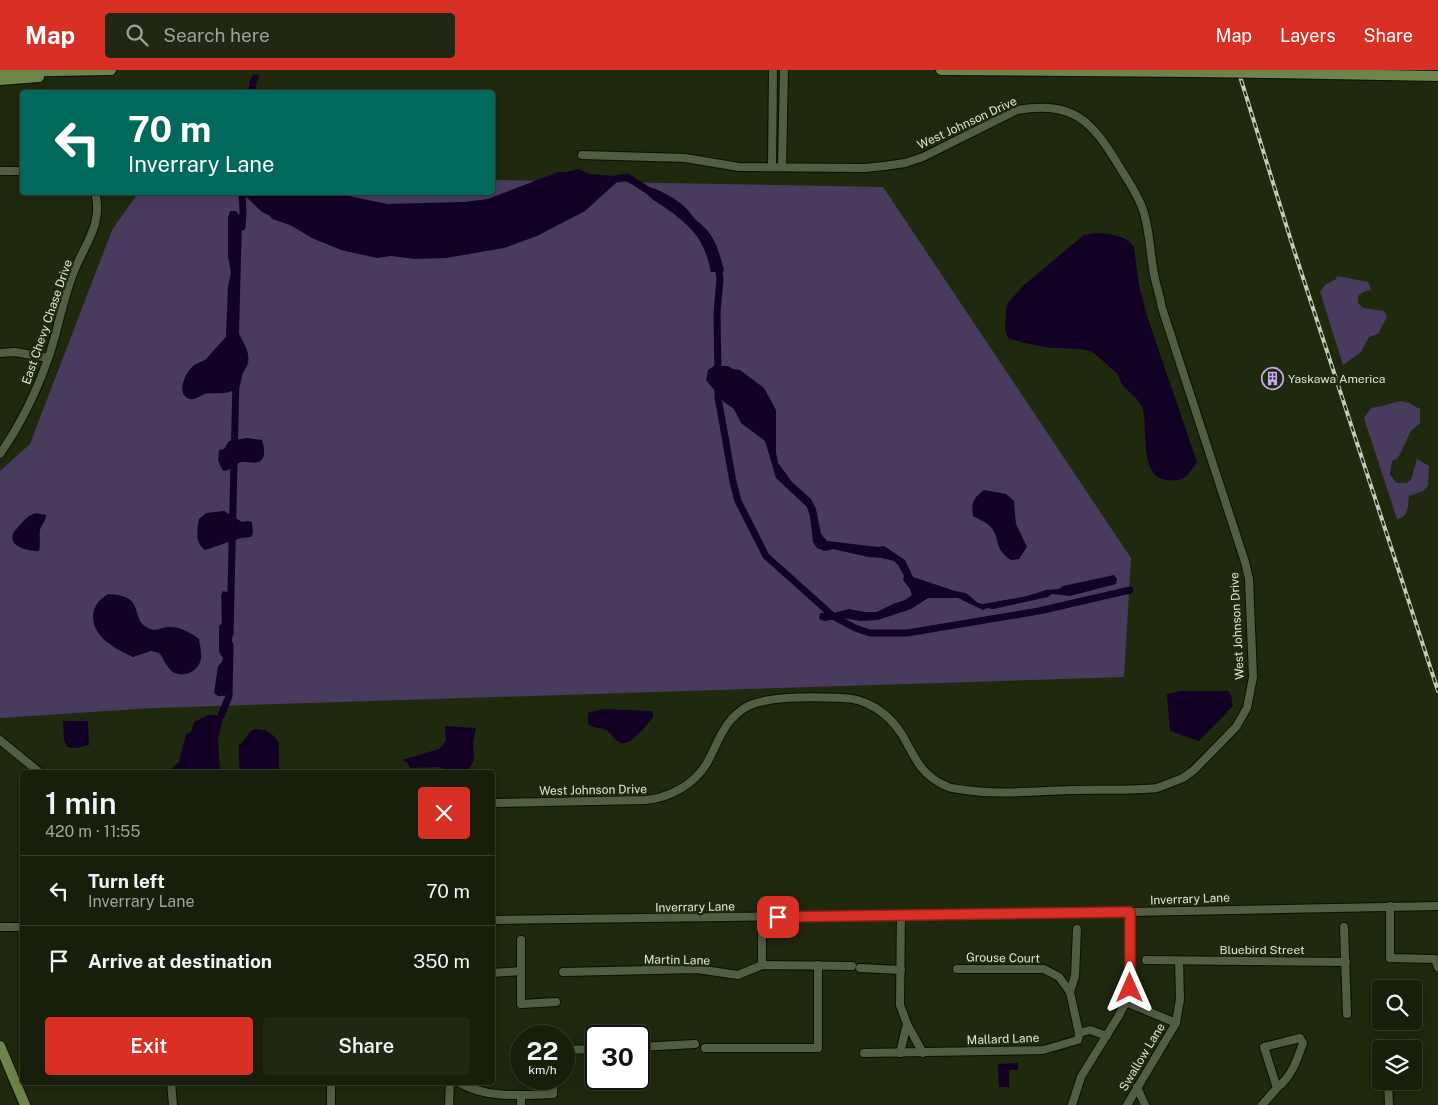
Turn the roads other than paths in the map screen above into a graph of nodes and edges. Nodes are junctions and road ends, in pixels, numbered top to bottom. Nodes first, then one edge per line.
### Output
1 (111, 70) edge
2 (773, 70) edge
3 (784, 70) edge
4 (942, 70) edge
5 (69, 71) edge
6 (0, 72) edge
7 (1438, 76) edge
8 (0, 80) edge
9 (582, 155) dead end
10 (772, 167) junction
11 (782, 167) junction
12 (20, 170) edge
13 (0, 171) edge
14 (96, 195) edge
15 (0, 352) edge
16 (48, 358) junction
17 (0, 454) edge
18 (0, 740) edge
19 (37, 770) edge
20 (495, 803) edge
21 (1390, 906) junction
22 (1438, 906) edge
23 (1130, 912) junction
24 (900, 914) junction
25 (762, 917) junction
26 (495, 920) edge
27 (20, 927) edge
28 (1344, 927) dead end
29 (0, 928) edge
30 (1077, 929) dead end
31 (521, 940) dead end
32 (1146, 960) dead end
33 (1179, 961) junction
34 (1346, 962) junction
35 (762, 965) junction
36 (818, 965) junction
37 (1438, 967) edge
38 (957, 969) dead end
39 (900, 970) junction
40 (521, 971) junction
41 (563, 972) dead end
42 (495, 973) edge
43 (1070, 992) junction
44 (556, 1002) dead end
45 (1126, 1002) junction
46 (1347, 1014) dead end
47 (1176, 1023) junction
48 (907, 1024) junction
49 (1079, 1033) junction
50 (1107, 1036) junction
51 (696, 1044) dead end
52 (0, 1046) edge
53 (650, 1046) edge
54 (705, 1048) dead end
55 (864, 1053) dead end
56 (900, 1053) junction
57 (923, 1053) junction
58 (171, 1085) edge
59 (331, 1085) edge
60 (450, 1085) edge
61 (463, 1085) edge
62 (1137, 1087) junction
63 (1277, 1088) junction
64 (553, 1090) edge
65 (1388, 1090) edge
66 (521, 1095) junction
67 (25, 1105) edge
68 (173, 1105) edge
69 (331, 1105) edge
70 (449, 1105) edge
71 (521, 1105) edge
72 (1072, 1105) edge
73 (1126, 1105) edge
74 (1145, 1105) edge
75 (1262, 1105) edge
76 (1389, 1105) edge

1 - 5 main road
2 - 10 street
3 - 11 street
4 - 7 main road, bridge
5 - 6 main road
5 - 8 main road
9 - 10 street, West Johnson Drive
10 - 11 street, West Johnson Drive
11 - 20 street, West Johnson Drive
12 - 13 street
14 - 16 street, East Chevy Chase Drive
15 - 16 street
16 - 17 street, East Chevy Chase Drive
18 - 19 street
21 - 22 street, Inverrary Lane
21 - 23 street, Inverrary Lane
21 - 37 street
23 - 24 street, Inverrary Lane
23 - 45 street
24 - 25 street, Inverrary Lane
24 - 39 street
25 - 26 street, Inverrary Lane
25 - 35 street
27 - 29 street
28 - 34 street
30 - 43 street
31 - 40 street
32 - 33 street, Bluebird Street
33 - 34 street, Bluebird Street
33 - 47 street, Swallow Lane
34 - 46 street
35 - 36 street, Martin Lane
35 - 41 street, Martin Lane
36 - 39 street, Martin Lane
36 - 54 street
38 - 43 street, Grouse Court
39 - 48 street
40 - 42 street
40 - 44 street
43 - 49 street
45 - 47 street
45 - 50 street
47 - 62 street, Swallow Lane
48 - 56 street
48 - 57 street
49 - 50 street
49 - 57 street, Mallard Lane
50 - 72 street
51 - 53 street
52 - 67 main road
55 - 56 street
56 - 57 street
58 - 68 street
59 - 69 street
60 - 70 street
61 - 66 street
62 - 73 street, Swallow Lane
62 - 74 street
63 - 63 street
63 - 75 street
64 - 66 street
65 - 76 street
66 - 71 street

